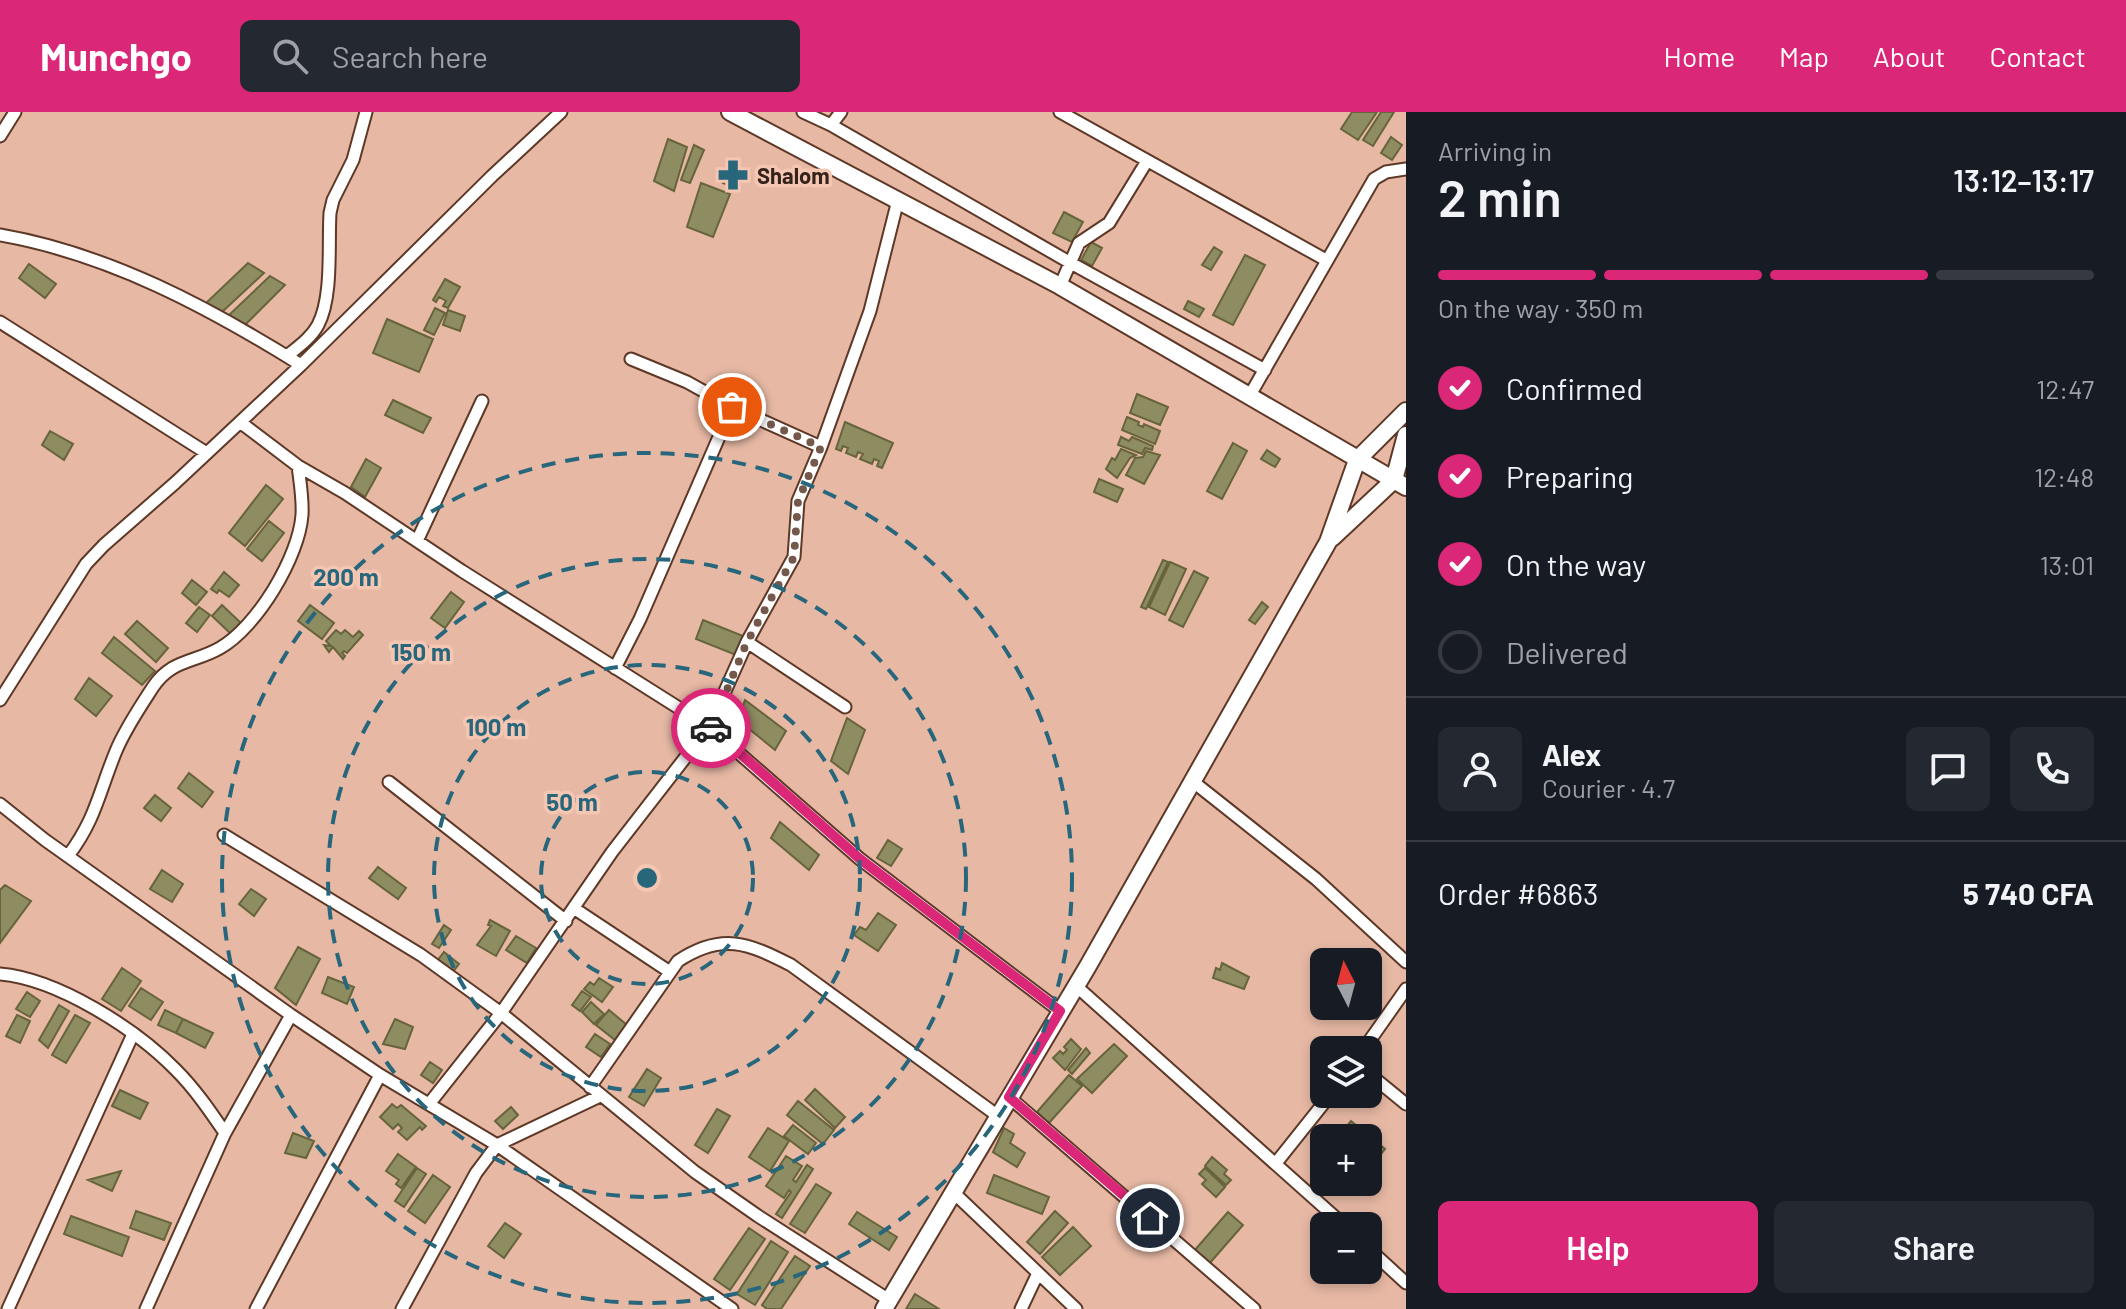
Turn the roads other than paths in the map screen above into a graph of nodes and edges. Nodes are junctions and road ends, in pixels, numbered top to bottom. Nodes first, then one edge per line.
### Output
1 (15, 112) edge
2 (561, 112) edge
3 (730, 112) edge
4 (803, 112) edge
5 (841, 112) edge
6 (1060, 112) edge
7 (361, 113) edge
8 (831, 125) junction
9 (0, 136) edge
10 (1147, 161) junction
11 (1406, 169) edge
12 (898, 200) junction
13 (0, 235) edge
14 (1326, 260) junction
15 (1069, 262) junction
16 (1060, 286) junction
17 (0, 322) edge
18 (287, 356) junction
19 (631, 359) dead end
20 (301, 365) junction
21 (1265, 370) junction
22 (1250, 395) junction
23 (482, 401) dead end
24 (732, 407) junction
25 (1406, 411) edge
26 (240, 422) junction
27 (1406, 435) edge
28 (821, 447) junction
29 (205, 452) junction
30 (1357, 460) junction
31 (298, 466) junction
32 (1400, 484) edge
33 (417, 541) junction
34 (1328, 542) junction
35 (747, 642) junction
36 (615, 668) junction
37 (0, 700) edge
38 (845, 707) dead end
39 (709, 727) junction
40 (1191, 780) junction
41 (389, 782) dead end
42 (0, 804) edge
43 (224, 835) dead end
44 (68, 856) junction
45 (575, 909) junction
46 (566, 921) junction
47 (1406, 962) edge
48 (670, 972) junction
49 (0, 974) edge
50 (1075, 985) junction
51 (1406, 989) edge
52 (1060, 1011) junction
53 (501, 1013) junction
54 (291, 1015) junction
55 (133, 1034) junction
56 (1373, 1036) edge
57 (380, 1075) junction
58 (1382, 1084) edge
59 (590, 1087) junction
60 (600, 1096) junction
61 (1009, 1097) junction
62 (429, 1104) junction
63 (1406, 1104) edge
64 (1320, 1108) edge
65 (998, 1116) junction
66 (225, 1133) junction
67 (497, 1145) junction
68 (1276, 1163) junction
69 (953, 1192) junction
70 (1330, 1212) edge
71 (1382, 1261) edge
72 (1038, 1273) junction
73 (1406, 1283) edge
74 (886, 1304) edge
75 (8, 1309) edge
76 (146, 1309) edge
77 (256, 1309) edge
78 (402, 1309) edge
79 (732, 1309) edge
80 (1021, 1309) edge
81 (1076, 1309) edge
82 (1254, 1309) edge

1 - 9 street
2 - 20 street
3 - 12 main road
4 - 8 street
5 - 8 street
6 - 10 street
7 - 18 street
8 - 15 street
10 - 14 street
10 - 15 street
11 - 14 street
12 - 16 main road
12 - 28 street
13 - 18 street
14 - 21 street
15 - 16 street
15 - 21 street
16 - 22 main road
17 - 29 street
18 - 20 street
19 - 24 street
20 - 26 street
21 - 22 street
22 - 30 main road
23 - 33 street
24 - 28 street
24 - 36 street
25 - 30 main road
26 - 29 street
26 - 31 street
27 - 32 main road
28 - 35 street
29 - 37 street
30 - 32 main road
30 - 34 main road
31 - 33 street
31 - 44 street
32 - 34 main road
33 - 36 street
34 - 40 main road
35 - 38 street
35 - 39 street
36 - 39 street
39 - 45 street
39 - 52 street
40 - 47 street
40 - 50 main road
41 - 46 street
42 - 44 street
43 - 53 street
44 - 54 street
45 - 46 street
45 - 48 street
46 - 53 street
48 - 59 street
48 - 65 street
49 - 55 street
50 - 52 main road
50 - 68 street
51 - 56 street
52 - 61 main road
53 - 59 street
53 - 62 street
54 - 57 street
54 - 66 street
55 - 66 street
55 - 75 street
57 - 62 street
57 - 77 street
58 - 63 street
59 - 60 street
60 - 67 street
60 - 74 street
61 - 65 main road
61 - 82 street
62 - 67 street
64 - 68 street
65 - 69 main road
66 - 76 street
67 - 78 street
67 - 79 street
68 - 70 street
69 - 72 street
69 - 74 main road
71 - 73 street
72 - 80 street
72 - 81 street

